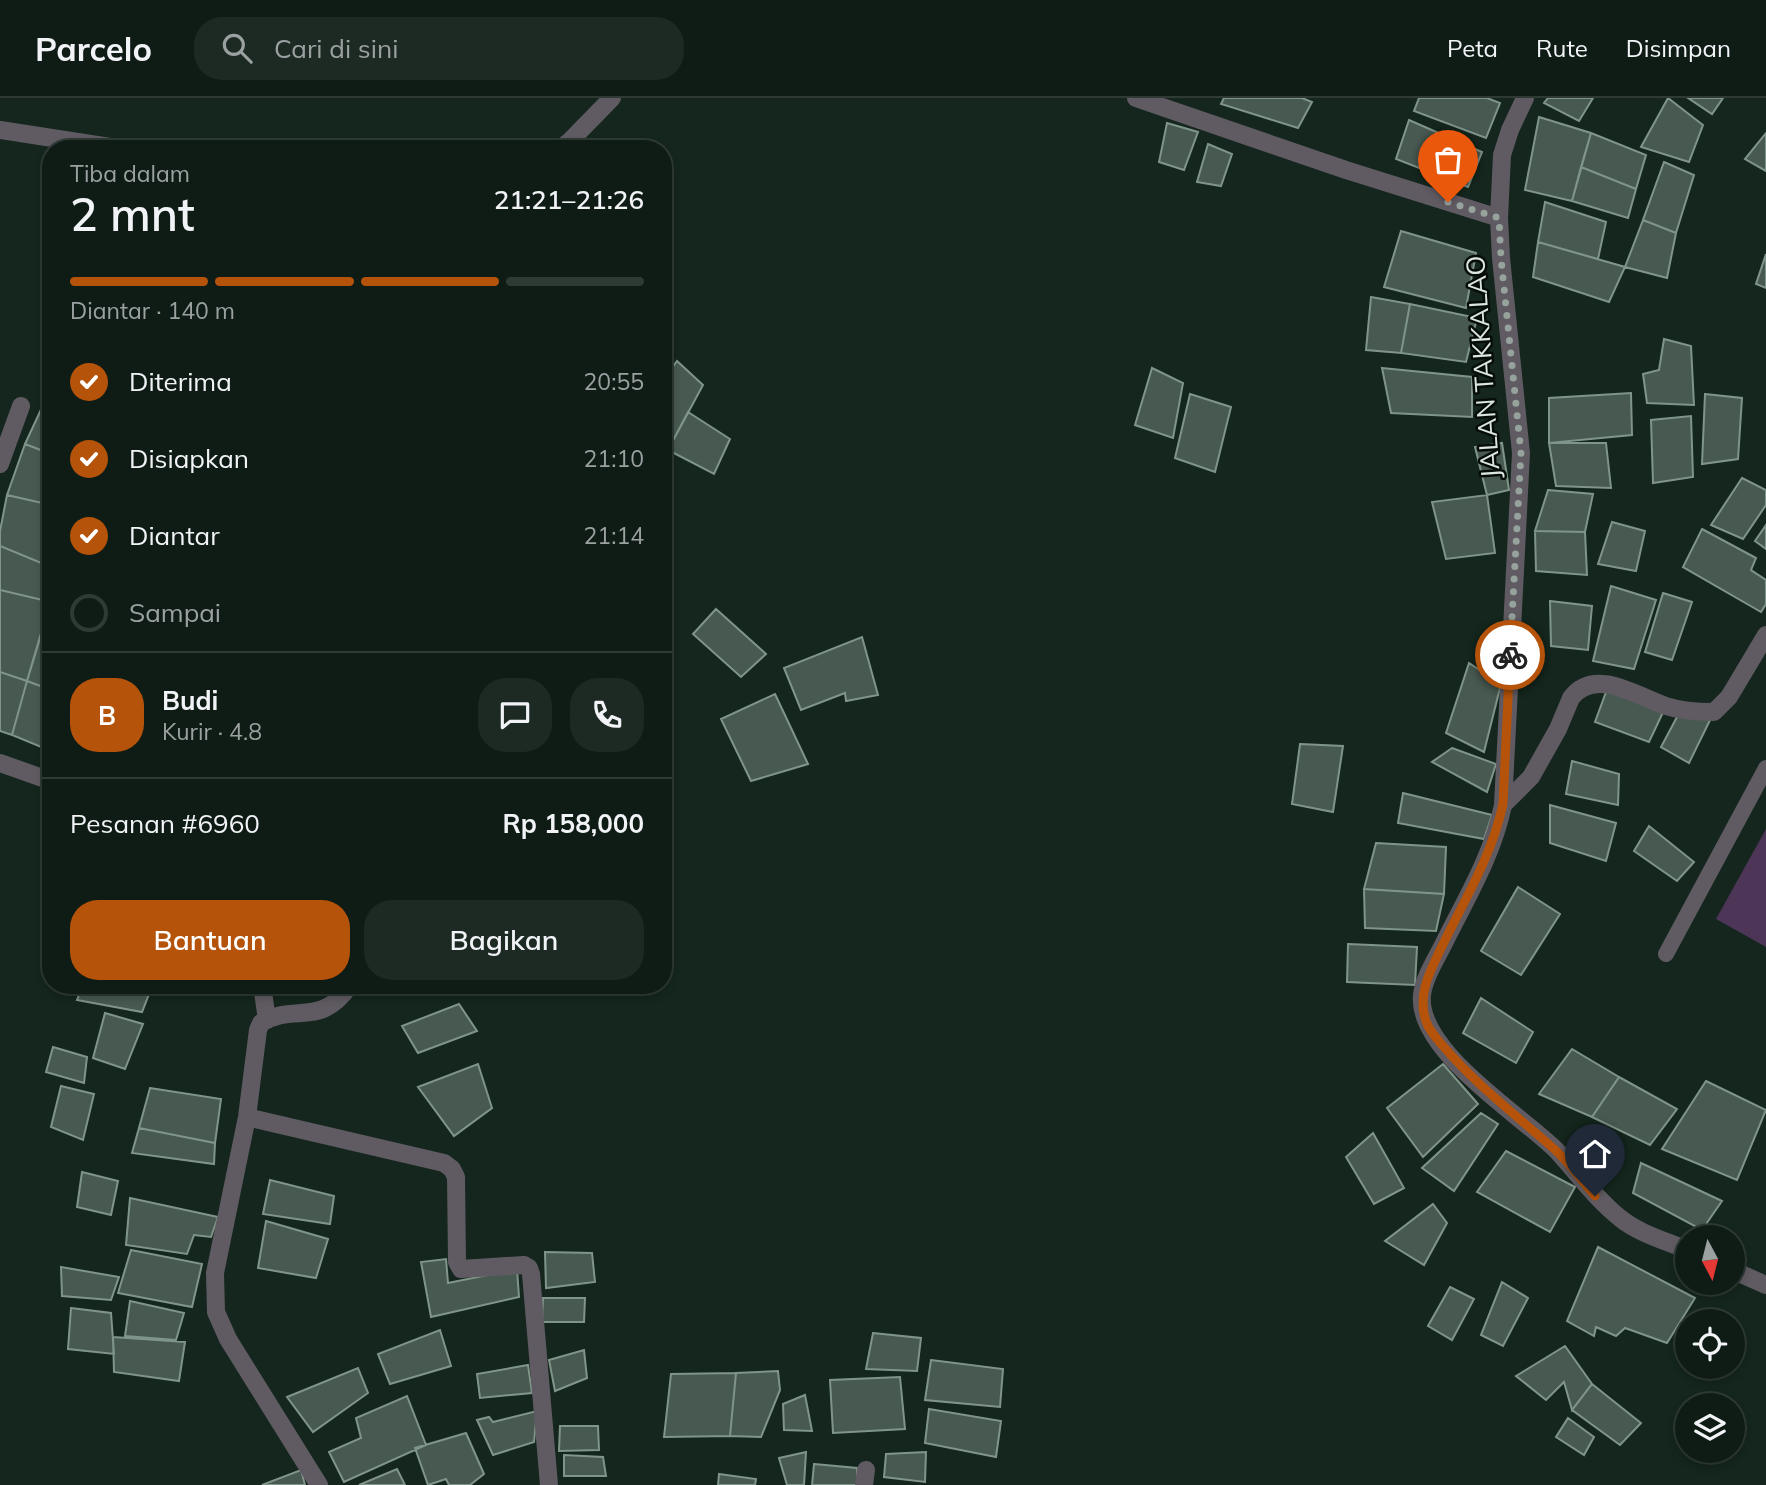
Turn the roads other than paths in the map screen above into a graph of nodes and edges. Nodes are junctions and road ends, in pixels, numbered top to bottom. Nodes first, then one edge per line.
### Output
1 (612, 98) edge
2 (1136, 98) edge
3 (1525, 98) edge
4 (0, 130) edge
5 (65, 140) edge
6 (571, 140) edge
7 (1499, 218) junction
8 (21, 407) dead end
9 (0, 464) edge
10 (1766, 635) edge
11 (0, 762) edge
12 (1766, 768) edge
13 (42, 778) edge
14 (1503, 804) junction
15 (1666, 954) dead end
16 (263, 994) edge
17 (342, 994) edge
18 (267, 1020) junction
19 (247, 1117) junction
20 (1675, 1244) edge
21 (1745, 1276) edge
22 (1766, 1285) edge
23 (319, 1485) edge
24 (549, 1485) edge

1 - 6 street
2 - 7 street
3 - 7 street, JALAN TAKKALAO
4 - 5 street
7 - 14 street, JALAN TAKKALAO
8 - 9 street
10 - 14 street
11 - 13 street
12 - 15 lane
14 - 20 street, JALAN TAKKALAO
16 - 18 street
17 - 18 street
18 - 19 street
19 - 23 street
19 - 24 street
21 - 22 street

